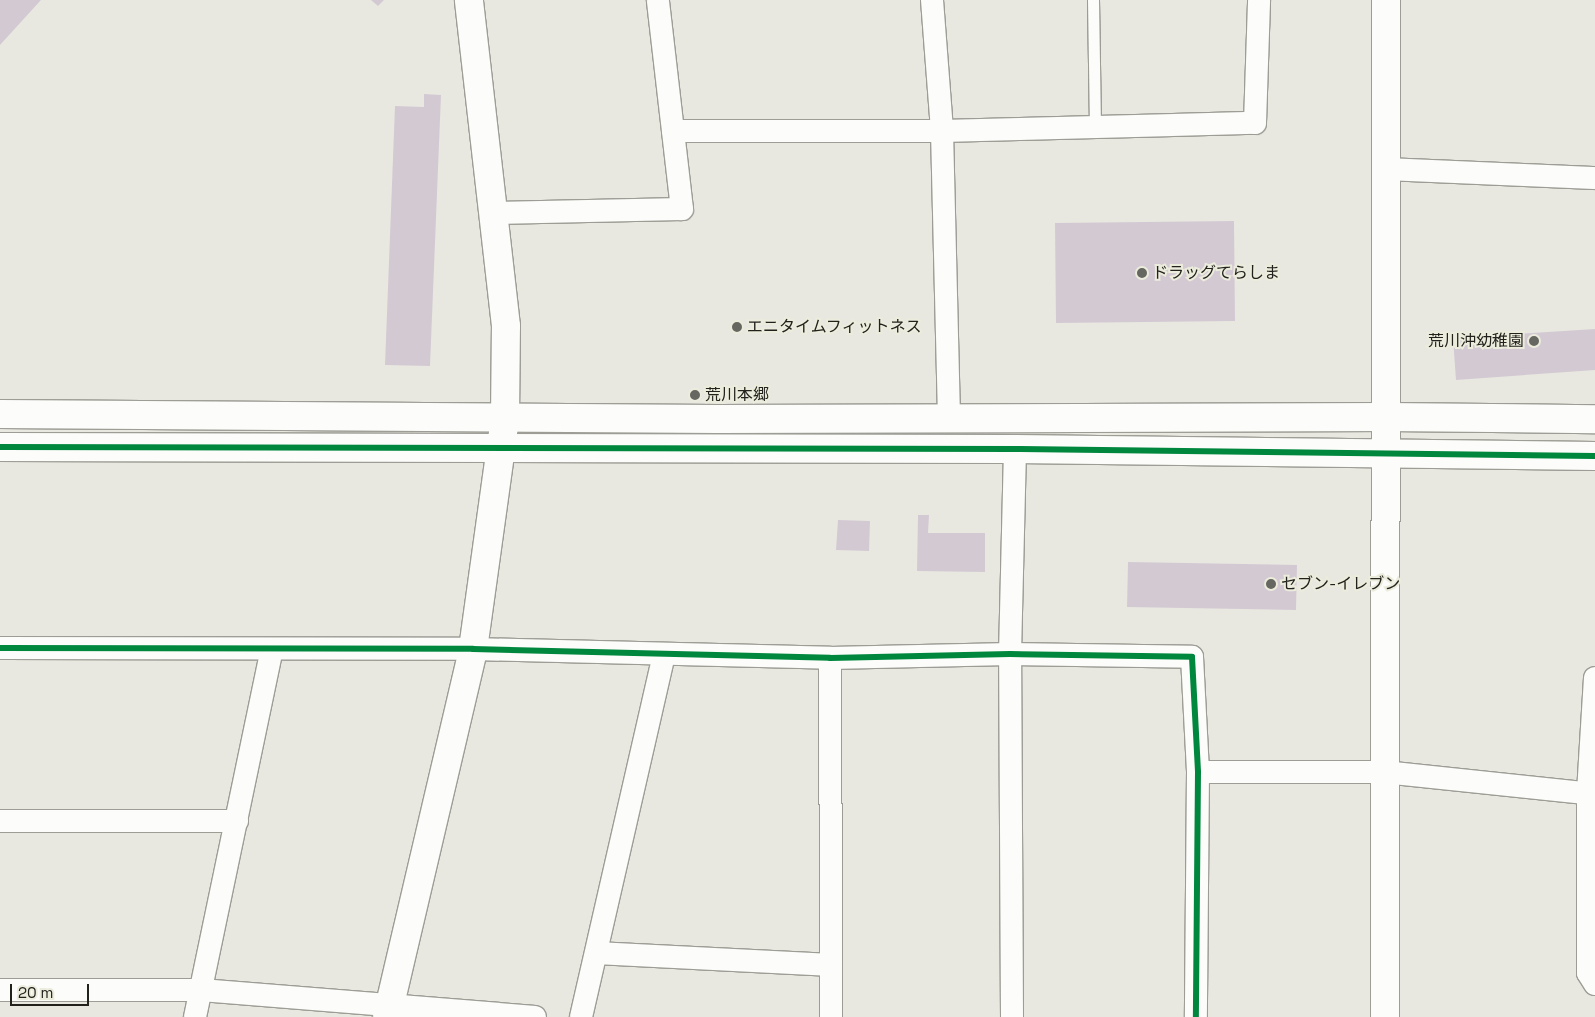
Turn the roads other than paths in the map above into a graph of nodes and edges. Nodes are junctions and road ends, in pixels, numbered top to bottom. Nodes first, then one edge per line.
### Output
1 (469, 0) edge
2 (658, 0) edge
3 (932, 0) edge
4 (1093, 0) edge
5 (1259, 0) edge
6 (1386, 0) edge
7 (1095, 128) junction
8 (673, 131) junction
9 (942, 131) junction
10 (1385, 169) junction
11 (1595, 178) edge
12 (494, 213) junction
13 (0, 414) edge
14 (949, 417) junction
15 (1387, 417) junction
16 (505, 418) junction
17 (1595, 419) edge
18 (0, 447) edge
19 (501, 449) junction
20 (1015, 449) junction
21 (1386, 455) junction
22 (1595, 456) edge
23 (0, 648) edge
24 (272, 650) junction
25 (473, 650) junction
26 (664, 654) junction
27 (1010, 654) junction
28 (830, 658) junction
29 (1595, 678) edge
30 (1198, 772) junction
31 (1384, 772) junction
32 (1591, 794) edge
33 (0, 821) edge
34 (237, 821) junction
35 (597, 953) junction
36 (830, 965) junction
37 (1595, 984) edge
38 (0, 990) edge
39 (201, 990) junction
40 (388, 1012) edge
41 (195, 1017) edge
42 (535, 1017) edge
43 (581, 1017) edge
44 (831, 1017) edge
45 (1012, 1017) edge
46 (1196, 1017) edge
47 (1385, 1017) edge

1 - 12 street
2 - 8 street
3 - 9 street
4 - 7 lane
5 - 7 street
6 - 10 street
7 - 9 street
8 - 9 street
8 - 12 street
9 - 14 street
10 - 11 street
10 - 15 street
12 - 16 street
13 - 16 street
14 - 15 street
14 - 16 street
15 - 17 street
15 - 21 street
16 - 19 street
18 - 19 street
19 - 20 street
19 - 25 street
20 - 21 street
20 - 27 street
21 - 22 street
21 - 31 street
23 - 24 street
24 - 25 street
24 - 34 street
25 - 26 street
25 - 40 street
26 - 28 street
26 - 35 street
27 - 28 street
27 - 30 street
27 - 45 street
28 - 36 street
29 - 32 street
30 - 31 street
30 - 46 street
31 - 32 street
31 - 47 street
32 - 37 street
33 - 34 street
34 - 39 street
35 - 36 street
35 - 43 street
36 - 44 street
38 - 39 street
39 - 40 street
39 - 41 street
40 - 42 street

